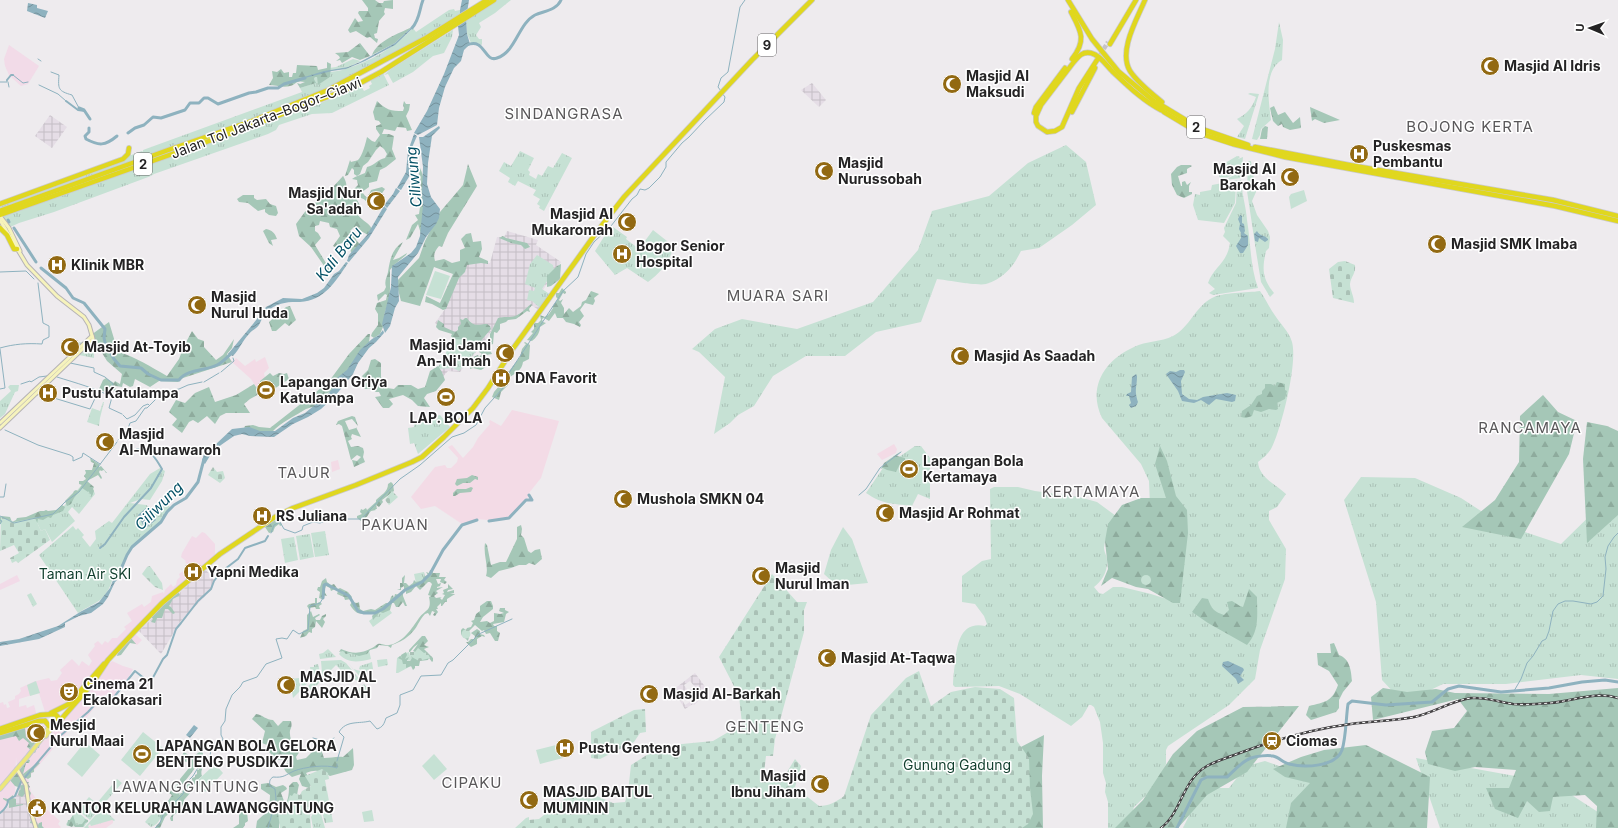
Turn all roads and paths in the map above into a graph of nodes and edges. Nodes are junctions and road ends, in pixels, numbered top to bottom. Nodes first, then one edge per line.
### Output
1 (487, 0) edge
2 (494, 0) edge
3 (812, 0) edge
4 (1067, 0) edge
5 (1071, 0) edge
6 (1132, 0) edge
7 (1136, 0) edge
8 (1145, 0) edge
9 (475, 10) junction
10 (450, 26) junction
11 (401, 59) junction
12 (1113, 67) junction
13 (383, 73) dead end
14 (1137, 87) junction
15 (285, 115) dead end
16 (273, 118) junction
17 (1231, 142) junction
18 (129, 148) dead end
19 (0, 204) edge
20 (0, 211) edge
21 (0, 215) edge
22 (1618, 216) edge
23 (0, 220) edge
24 (1618, 221) edge
25 (0, 228) edge
26 (18, 249) junction
27 (25, 401) junction
28 (0, 423) edge
29 (0, 428) edge
30 (105, 664) junction
31 (50, 714) junction
32 (45, 720) junction
33 (25, 722) junction
34 (58, 723) junction
35 (51, 726) junction
36 (0, 729) edge
37 (0, 733) edge
38 (17, 769) junction
39 (13, 773) junction
40 (20, 775) junction
41 (0, 789) edge
42 (36, 828) edge

1 - 9 highway, Jalan Tol Jakarta–Bogor–Ciawi / 2
2 - 9 highway, Jalan Tol Jakarta–Bogor–Ciawi / 2
3 - 30 highway, 9
4 - 12 highway
4 - 12 highway
5 - 12 highway
6 - 7 highway
8 - 14 highway
9 - 10 highway, Jalan Tol Jakarta–Bogor–Ciawi / 2
10 - 11 highway, Jalan Tol Jakarta–Bogor–Ciawi / 2
10 - 20 highway, Jalan Tol Jakarta–Bogor–Ciawi / 2
11 - 13 highway
11 - 16 highway, Jalan Tol Jakarta–Bogor–Ciawi / 2
12 - 14 highway
14 - 17 highway, 2
14 - 17 highway, 2
15 - 16 highway
16 - 21 highway, Jalan Tol Jakarta–Bogor–Ciawi / 2
17 - 22 highway, 2
17 - 24 highway, 2
18 - 19 highway
21 - 26 main road
23 - 26 main road
25 - 26 highway
26 - 27 main road
27 - 28 main road
27 - 29 main road
30 - 31 highway, 9
30 - 34 highway, 9
31 - 32 highway, 9
31 - 33 highway, 9
31 - 34 highway
32 - 33 highway, 9
32 - 35 highway
33 - 36 highway, 9
33 - 37 highway, 9
34 - 35 highway, 9
35 - 38 main road
38 - 39 main road
38 - 40 main road
39 - 40 main road
39 - 41 main road
40 - 42 main road

